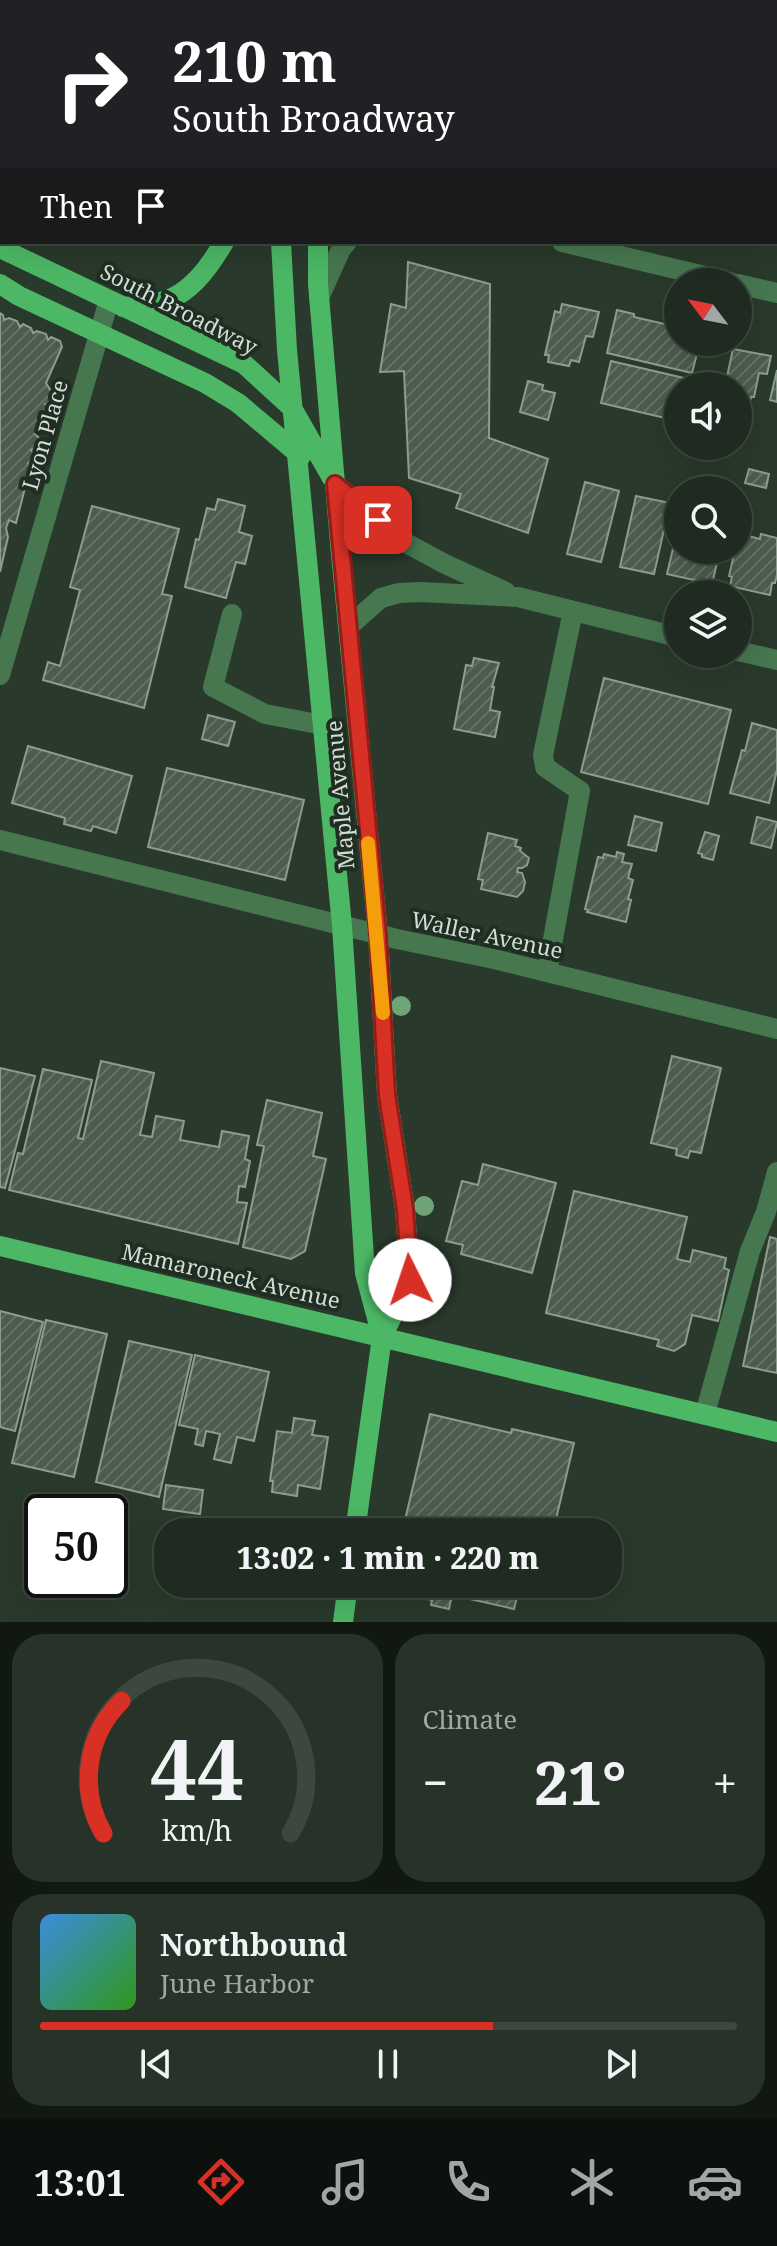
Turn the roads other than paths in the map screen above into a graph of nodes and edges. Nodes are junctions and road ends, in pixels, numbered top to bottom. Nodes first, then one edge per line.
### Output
1 (223, 244) edge
2 (281, 244) edge
3 (318, 244) edge
4 (345, 244) edge
5 (570, 244) edge
6 (0, 248) edge
7 (671, 268) edge
8 (0, 284) edge
9 (752, 287) edge
10 (777, 293) edge
11 (319, 298) junction
12 (115, 304) junction
13 (99, 334) junction
14 (292, 408) junction
15 (296, 452) junction
16 (335, 484) junction
17 (518, 597) junction
18 (573, 611) junction
19 (232, 614) dead end
20 (348, 627) junction
21 (664, 634) edge
22 (752, 654) edge
23 (777, 660) edge
24 (0, 675) edge
25 (323, 725) junction
26 (0, 840) edge
27 (342, 926) junction
28 (378, 934) junction
29 (547, 972) junction
30 (777, 1029) edge
31 (777, 1172) edge
32 (0, 1246) edge
33 (382, 1337) junction
34 (705, 1414) junction
35 (777, 1432) edge
36 (357, 1518) edge
37 (346, 1598) edge
38 (343, 1622) edge

1 - 12 main road
2 - 14 main road, Maple Avenue
3 - 11 main road, Maple Avenue
4 - 11 street
5 - 7 street
6 - 12 main road, South Broadway
8 - 13 main road, South Broadway
9 - 10 street
11 - 16 main road, Maple Avenue
12 - 13 street, Lyon Place
12 - 14 main road, South Broadway
13 - 15 main road, South Broadway
13 - 24 street, Lyon Place
14 - 15 main road, Maple Avenue
14 - 16 main road, South Broadway
15 - 16 main road, South Broadway
15 - 25 main road, Maple Avenue
16 - 17 street, South Broadway
16 - 20 main road, Maple Avenue
17 - 18 street, South Broadway
17 - 20 street, South Broadway
18 - 21 street, South Broadway
18 - 29 street
19 - 25 street
20 - 28 main road, Maple Avenue
22 - 23 street
25 - 27 main road, Maple Avenue
26 - 27 street, Waller Avenue
27 - 28 street, Waller Avenue
27 - 33 main road, Maple Avenue
28 - 29 street, Waller Avenue
28 - 33 main road, Maple Avenue
29 - 30 street, Waller Avenue
31 - 34 street
32 - 33 main road, Mamaroneck Avenue
33 - 34 main road, Mamaroneck Avenue
33 - 36 main road, Maple Avenue
34 - 35 main road, Mamaroneck Avenue
37 - 38 main road

